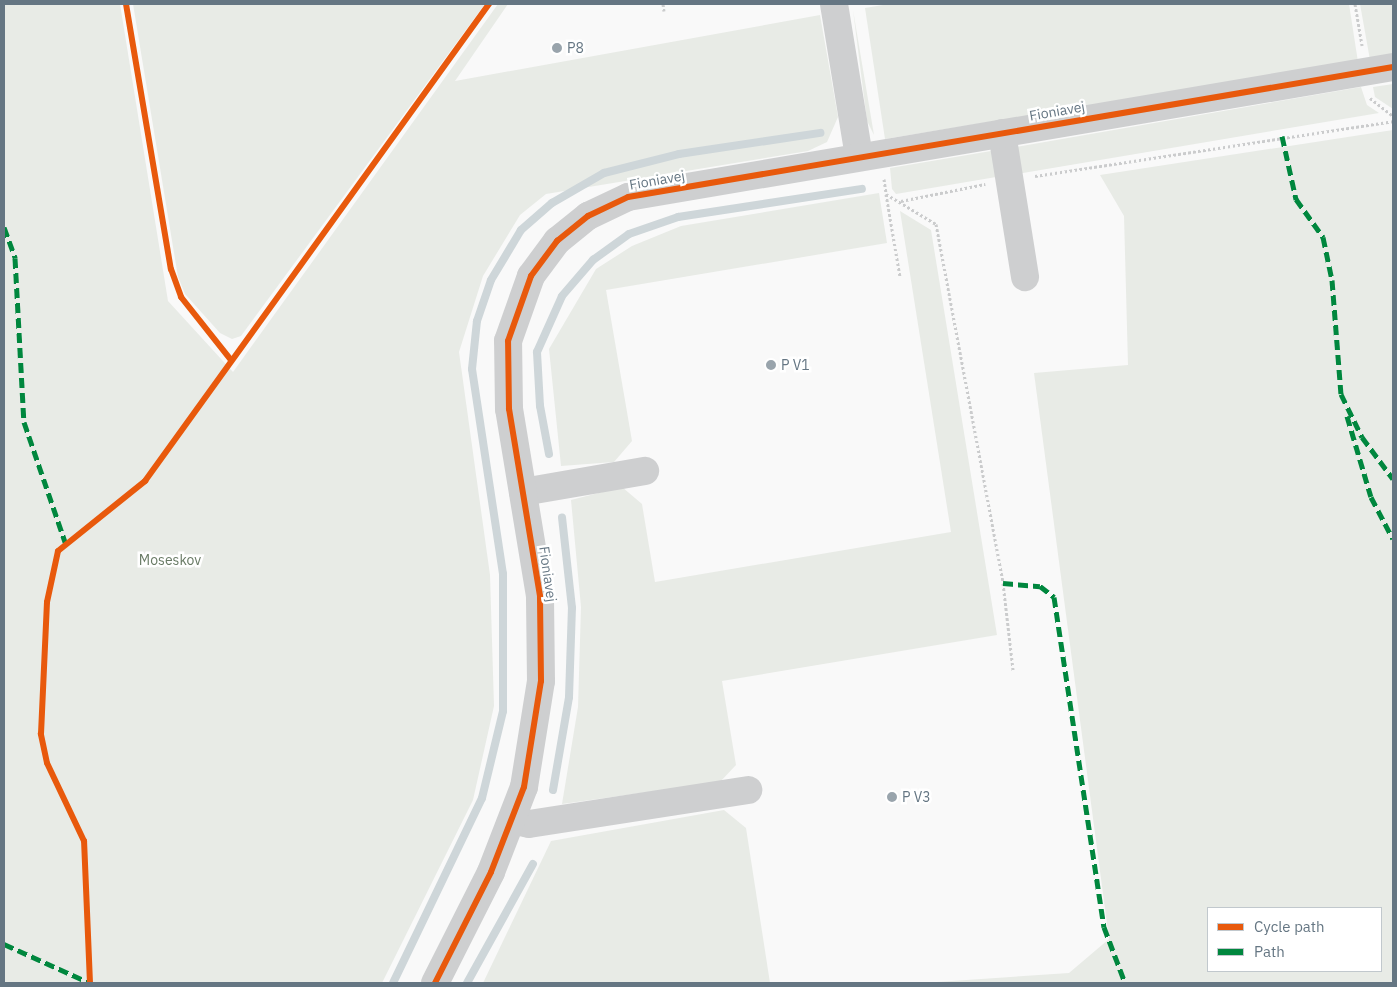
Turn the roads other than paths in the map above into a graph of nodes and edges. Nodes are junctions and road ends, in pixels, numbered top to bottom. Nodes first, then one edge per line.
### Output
1 (834, 4) edge
2 (1393, 67) edge
3 (1002, 132) junction
4 (870, 155) junction
5 (1025, 277) dead end
6 (645, 471) dead end
7 (523, 492) junction
8 (748, 790) dead end
9 (512, 820) junction
10 (435, 983) edge

1 - 4 street
2 - 3 street, Fioniavej
3 - 4 street, Fioniavej
3 - 5 street
4 - 7 street, Fioniavej
6 - 7 street
7 - 9 street, Fioniavej
8 - 9 street
9 - 10 street, Fioniavej

